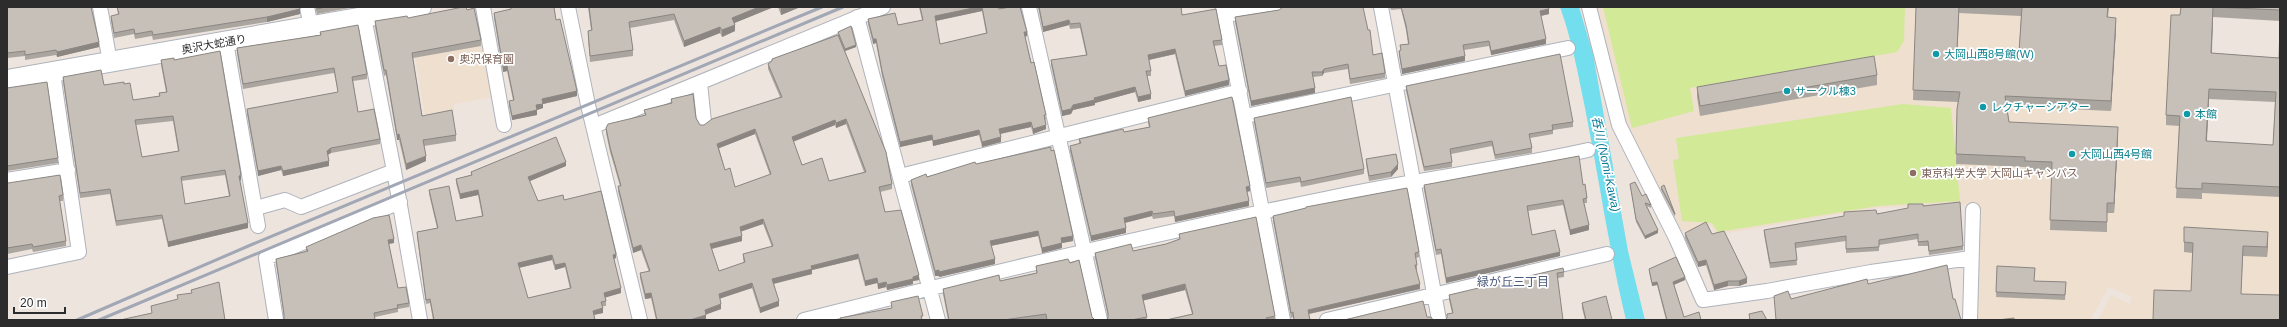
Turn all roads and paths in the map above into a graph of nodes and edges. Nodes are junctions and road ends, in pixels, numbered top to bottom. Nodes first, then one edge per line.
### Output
1 (100, 7) edge
2 (307, 7) edge
3 (421, 7) edge
4 (483, 7) edge
5 (568, 7) edge
6 (882, 7) edge
7 (1029, 7) edge
8 (1277, 7) edge
9 (1381, 7) edge
10 (1589, 7) edge
11 (1224, 9) edge
12 (364, 17) junction
13 (857, 17) junction
14 (311, 26) junction
15 (226, 42) junction
16 (1568, 48) dead end
17 (110, 62) junction
18 (52, 73) junction
19 (7, 80) edge
20 (700, 83) junction
21 (1395, 84) junction
22 (1240, 91) junction
23 (1245, 116) junction
24 (704, 122) dead end
25 (504, 125) dead end
26 (594, 126) junction
27 (1058, 136) junction
28 (1588, 150) dead end
29 (68, 170) junction
30 (394, 171) junction
31 (900, 176) junction
32 (7, 180) edge
33 (1414, 181) junction
34 (400, 202) junction
35 (256, 208) junction
36 (1973, 210) dead end
37 (1263, 211) junction
38 (258, 226) dead end
39 (1084, 253) junction
40 (1607, 254) dead end
41 (1971, 258) junction
42 (7, 268) edge
43 (929, 288) junction
44 (1434, 295) junction
45 (276, 320) edge
46 (420, 320) edge
47 (640, 320) edge
48 (804, 320) edge
49 (938, 320) edge
50 (1100, 320) edge
51 (1283, 320) edge
52 (1327, 320) edge
53 (1439, 320) edge
54 (1970, 320) edge

1 - 17 street
2 - 14 street
3 - 12 street, 奥沢大蛇通り
4 - 25 street
5 - 26 street
6 - 13 street
7 - 27 street
8 - 11 street
9 - 21 street
10 - 41 street
11 - 22 street
12 - 14 street, 奥沢大蛇通り
12 - 30 street
13 - 20 street
13 - 31 street
14 - 15 street, 奥沢大蛇通り
15 - 17 street, 奥沢大蛇通り
15 - 35 street
16 - 21 street
17 - 18 street, 奥沢大蛇通り
18 - 19 street, 奥沢大蛇通り
18 - 29 street
20 - 24 street
20 - 26 street
21 - 23 street
21 - 33 street
22 - 23 street
22 - 27 street
23 - 37 street
26 - 47 street
27 - 31 street
27 - 39 street
28 - 33 street
29 - 32 street
29 - 42 street
30 - 34 street
30 - 35 street
31 - 43 street
33 - 37 street
33 - 44 street
34 - 45 street
34 - 46 street
35 - 38 street
36 - 41 street
37 - 39 street
37 - 51 street
39 - 43 street
39 - 50 street
40 - 44 street
41 - 54 street
43 - 48 street
43 - 49 street
44 - 52 street
44 - 53 street

